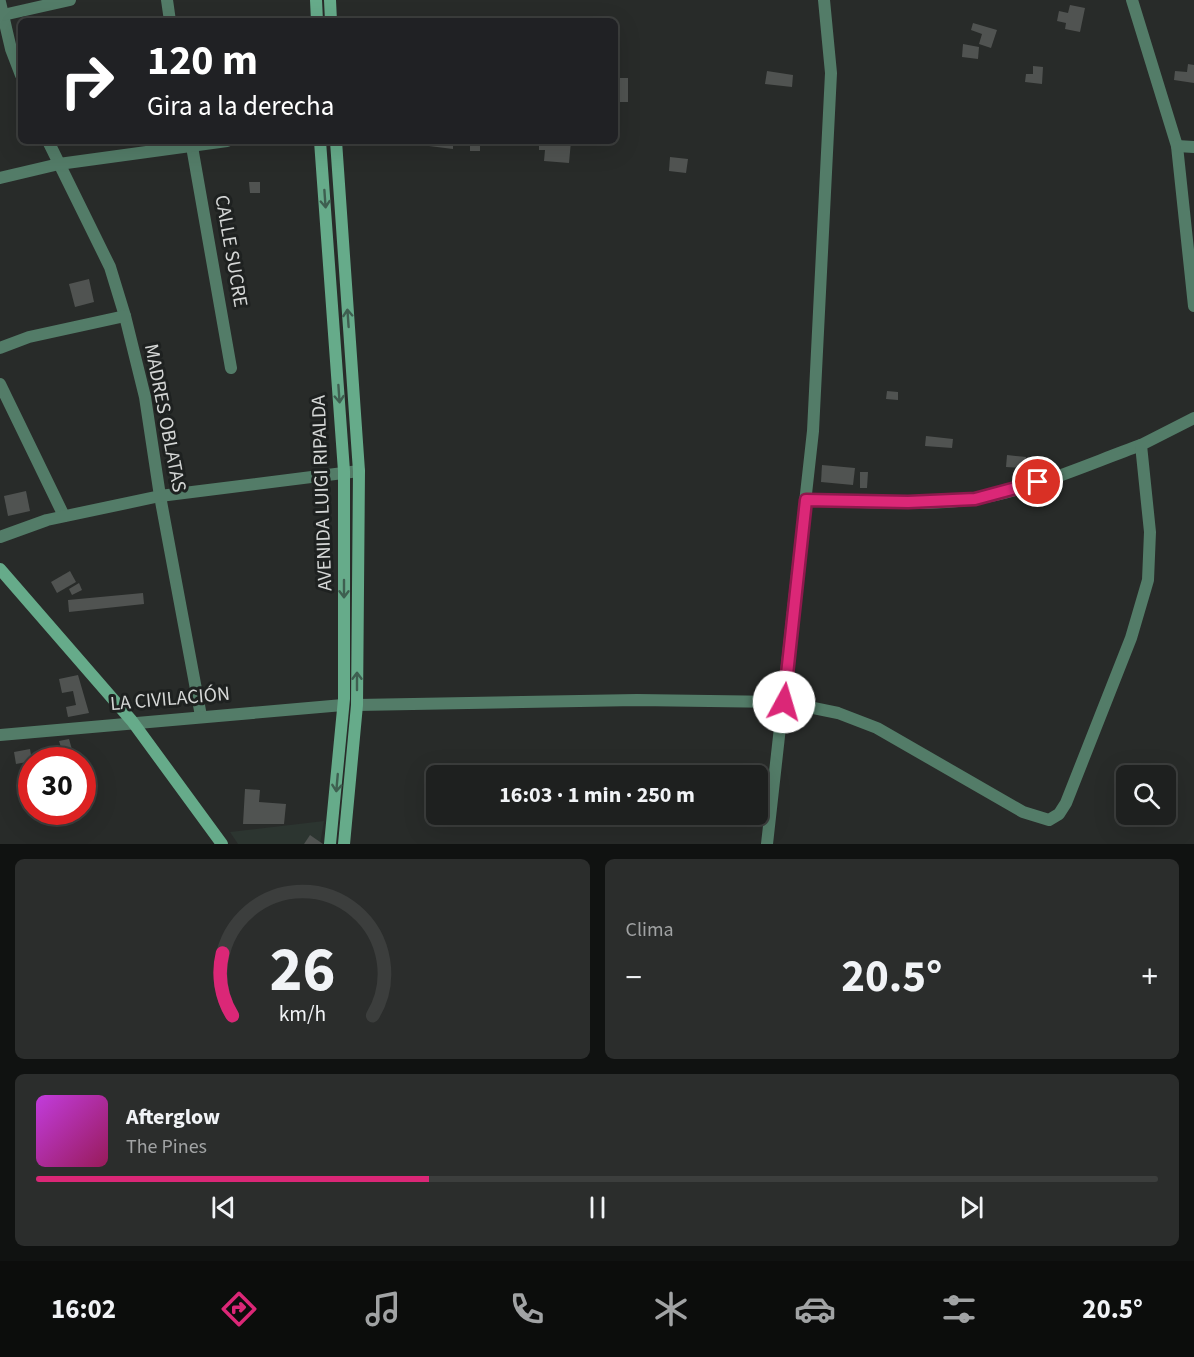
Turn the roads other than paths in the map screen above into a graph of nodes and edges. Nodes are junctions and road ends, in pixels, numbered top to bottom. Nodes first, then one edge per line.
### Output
1 (70, 0) edge
2 (166, 0) edge
3 (316, 0) edge
4 (330, 0) edge
5 (824, 0) edge
6 (1132, 0) edge
7 (0, 2) edge
8 (3, 15) junction
9 (169, 18) edge
10 (317, 18) edge
11 (330, 18) edge
12 (5, 51) edge
13 (18, 70) edge
14 (49, 144) edge
15 (192, 144) edge
16 (320, 144) edge
17 (336, 144) edge
18 (1177, 146) junction
19 (1194, 147) edge
20 (59, 164) junction
21 (0, 178) edge
22 (1194, 306) edge
23 (124, 316) junction
24 (0, 348) edge
25 (231, 368) dead end
26 (0, 384) edge
27 (1194, 418) edge
28 (1141, 446) junction
29 (344, 471) junction
30 (359, 471) junction
31 (160, 496) junction
32 (806, 500) junction
33 (64, 516) junction
34 (0, 537) edge
35 (0, 569) edge
36 (784, 702) junction
37 (343, 705) junction
38 (357, 705) junction
39 (201, 716) junction
40 (132, 722) junction
41 (0, 735) edge
42 (222, 844) edge
43 (330, 844) edge
44 (344, 844) edge
45 (767, 844) edge

1 - 8 street
2 - 9 street
3 - 10 street
4 - 11 street
5 - 32 street
6 - 18 street
7 - 8 street
8 - 12 street
12 - 13 street
14 - 20 street, MADRES OBLATAS
15 - 20 street
15 - 25 street, CALLE SUCRE
16 -> 29 street, AVENIDA LUIGI RIPALDA
30 -> 17 street, AVENIDA LUIGI RIPALDA
18 - 19 street
18 - 22 street
20 - 21 street
20 - 23 street, MADRES OBLATAS
23 - 24 street
23 - 31 street, MADRES OBLATAS
26 - 33 street
27 - 28 street
28 - 32 street
28 - 36 street
29 - 30 street
29 - 31 street
29 -> 37 street, AVENIDA LUIGI RIPALDA
38 -> 30 street, AVENIDA LUIGI RIPALDA
31 - 33 street
31 - 39 street, MADRES OBLATAS
32 - 36 street
33 - 34 street
35 - 40 street
36 - 38 street
36 - 45 street
37 - 39 street, LA CIVILACIÓN
37 -> 43 street, AVENIDA LUIGI RIPALDA
38 - 44 street, AVENIDA LUIGI RIPALDA
39 - 40 street, LA CIVILACIÓN
40 - 41 street, LA CIVILACIÓN
40 - 42 street

